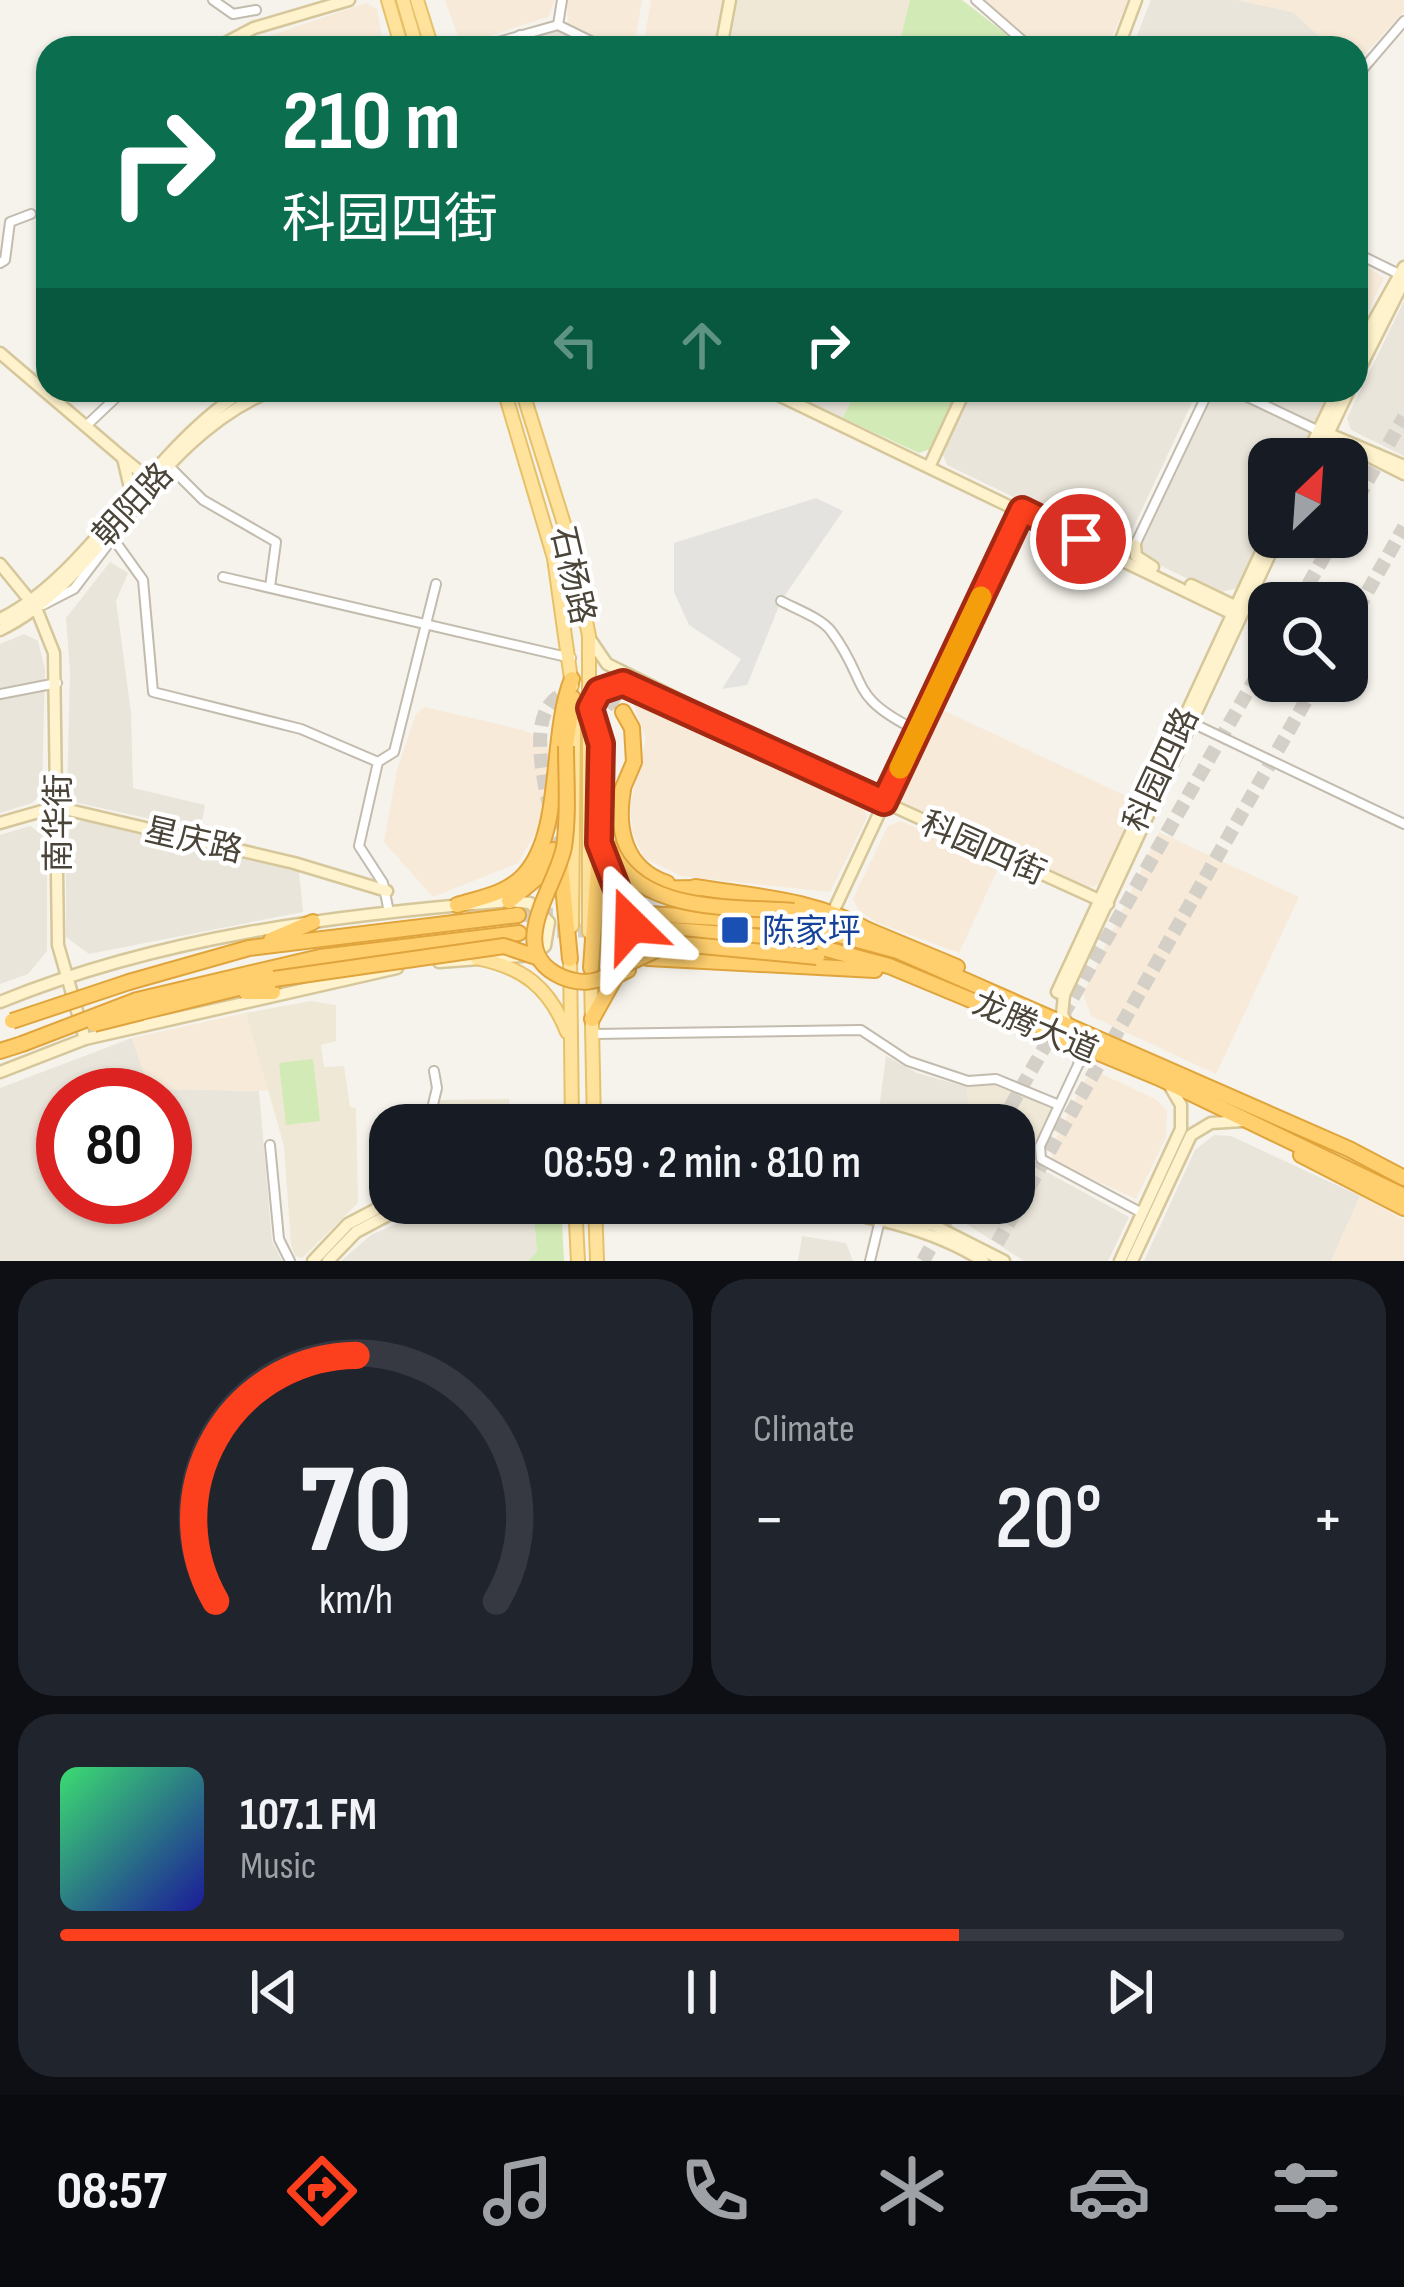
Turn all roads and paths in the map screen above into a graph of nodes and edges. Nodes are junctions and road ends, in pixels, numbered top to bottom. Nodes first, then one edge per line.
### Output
1 (213, 0) edge
2 (349, 0) edge
3 (388, 0) edge
4 (403, 0) edge
5 (417, 0) edge
6 (562, 0) edge
7 (730, 0) edge
8 (976, 0) edge
9 (1136, 0) edge
10 (256, 10) dead end
11 (1404, 21) edge
12 (558, 25) junction
13 (520, 35) joint
14 (239, 36) edge
15 (398, 36) edge
16 (414, 36) edge
17 (428, 36) edge
18 (517, 36) edge
19 (580, 36) edge
20 (723, 36) edge
21 (1017, 36) edge
22 (1122, 36) edge
23 (1368, 63) edge
24 (31, 214) dead end
25 (1368, 259) edge
26 (0, 263) edge
27 (1403, 275) edge
28 (1368, 333) edge
29 (1368, 350) edge
30 (0, 353) edge
31 (36, 382) edge
32 (61, 402) edge
33 (111, 402) edge
34 (227, 402) edge
35 (251, 402) edge
36 (508, 402) edge
37 (526, 402) edge
38 (794, 402) edge
39 (959, 402) edge
40 (1203, 402) edge
41 (1258, 402) edge
42 (1334, 402) edge
43 (1342, 402) edge
44 (88, 424) junction
45 (1324, 433) junction
46 (1320, 438) edge
47 (1322, 438) edge
48 (128, 464) junction
49 (168, 465) junction
50 (930, 465) junction
51 (1404, 470) edge
52 (152, 472) junction
53 (149, 486) junction
54 (130, 494) junction
55 (1022, 510) junction
56 (115, 542) junction
57 (1135, 545) junction
58 (1110, 554) junction
59 (1259, 558) edge
60 (1266, 558) edge
61 (0, 564) edge
62 (223, 577) dead end
63 (436, 584) dead end
64 (270, 587) junction
65 (782, 601) dead end
66 (33, 604) junction
67 (1237, 611) junction
68 (0, 619) edge
69 (428, 626) junction
70 (0, 630) edge
71 (589, 636) junction
72 (571, 658) junction
73 (572, 679) junction
74 (57, 683) junction
75 (0, 694) edge
76 (573, 698) junction
77 (590, 708) junction
78 (623, 712) dead end
79 (1188, 721) junction
80 (918, 731) junction
81 (796, 760) junction
82 (378, 762) junction
83 (623, 790) junction
84 (599, 798) junction
85 (884, 802) junction
86 (56, 806) junction
87 (0, 823) edge
88 (1404, 824) edge
89 (702, 888) junction
90 (387, 891) junction
91 (509, 901) junction
92 (1104, 902) junction
93 (457, 905) junction
94 (834, 910) junction
95 (389, 912) junction
96 (518, 916) tunnel mouth
97 (313, 922) junction
98 (868, 930) junction
99 (519, 933) tunnel mouth
100 (58, 945) junction
101 (249, 949) junction
102 (476, 958) junction
103 (539, 958) junction
104 (648, 958) junction
105 (570, 959) junction
106 (102, 964) junction
107 (591, 968) junction
108 (874, 970) junction
109 (609, 975) junction
110 (63, 976) junction
111 (273, 986) junction
112 (954, 992) junction
113 (1007, 998) junction
114 (0, 1002) edge
115 (139, 1006) junction
116 (6, 1023) edge
117 (592, 1026) junction
118 (1072, 1034) junction
119 (569, 1037) junction
120 (86, 1039) junction
121 (0, 1051) edge
122 (1099, 1054) junction
123 (1079, 1064) junction
124 (434, 1071) dead end
125 (0, 1072) edge
126 (1159, 1078) junction
127 (433, 1104) edge
128 (571, 1104) edge
129 (594, 1104) edge
130 (1059, 1105) junction
131 (1246, 1120) junction
132 (270, 1144) dead end
133 (1404, 1178) edge
134 (1404, 1196) edge
135 (1404, 1208) edge
136 (369, 1213) edge
137 (1143, 1213) junction
138 (371, 1224) edge
139 (576, 1224) edge
140 (596, 1224) edge
141 (879, 1224) edge
142 (901, 1224) edge
143 (915, 1224) edge
144 (290, 1261) edge
145 (313, 1261) edge
146 (328, 1261) edge
147 (578, 1261) edge
148 (597, 1261) edge
149 (870, 1261) edge
150 (983, 1261) edge
151 (1004, 1261) edge
152 (1120, 1261) edge
153 (1132, 1261) edge

1 - 10 street
2 - 14 street
3 - 15 main road
4 - 16 main road
5 - 17 main road
6 - 12 street
7 - 20 street
8 - 21 street
9 - 22 street
11 - 23 street
12 - 13 street
12 - 19 street
13 - 18 street
24 - 26 street
25 - 27 street
27 - 28 street
27 - 29 street
30 - 31 street
32 - 44 street
33 - 44 street
34 - 52 street, 朝阳路
35 - 49 street, 朝阳路
36 - 72 main road, 石杨路
37 - 71 main road, 石杨路
38 - 50 street
39 - 50 street
40 - 57 street
41 - 45 street
42 - 45 street
43 - 45 street
44 - 48 street
45 - 46 street
45 - 47 street
45 - 51 street
48 - 52 street
48 - 54 street
49 - 53 street, 朝阳路
49 - 64 street
50 - 55 street
52 - 54 street, 朝阳路
53 - 56 street
53 - 66 street, 朝阳路
54 - 66 street, 朝阳路
55 - 58 street
55 - 80 street
56 - 66 street
56 - 82 street
57 - 58 street
57 - 67 street
58 - 67 street
59 - 67 street, 科园四路
60 - 67 street, 科园四路
61 - 66 street
62 - 64 street
63 - 69 street
64 - 69 street
65 - 80 street
66 - 68 street, 朝阳路
66 - 70 street, 朝阳路
66 - 74 street, 南华街
67 - 79 street, 科园四路
69 - 72 street
69 - 82 street
71 - 77 main road, 石杨路
71 - 81 street, 科园四街
72 - 73 main road, 石杨路
73 - 76 main road, 石杨路
73 - 93 highway
74 - 75 street
74 - 86 street, 南华街
76 - 103 highway, bridge
76 - 105 main road, 石杨路
77 - 81 street, 科园四街
77 - 84 highway, bridge
77 - 107 main road, 石杨路
78 - 83 highway
79 - 88 street
79 - 92 street, 科园四路
80 - 85 street
81 - 85 street, 科园四街
82 - 90 street
83 - 89 highway
83 - 107 highway
84 - 98 highway, bridge
84 - 109 highway, bridge
85 - 92 street, 科园四街
85 - 94 street
86 - 87 street
86 - 90 street, 星庆路
86 - 100 street, 南华街
89 - 94 highway
89 - 104 highway
90 - 95 street
91 - 93 street
91 - 102 street
91 - 105 highway
92 - 118 street, 科园四路
93 - 95 street
94 - 98 highway
95 - 97 street
96 - 101 highway
97 - 101 highway
97 - 106 street
98 - 113 highway
99 - 115 highway
100 - 106 street
100 - 110 street, 南华街
101 - 116 highway, bridge
102 - 111 street
102 - 119 main road
103 - 109 highway, bridge
103 - 111 highway, bridge
104 - 108 highway
104 - 117 highway
105 - 119 main road, 石杨路
106 - 110 street
107 - 117 main road, 石杨路
108 - 109 highway, bridge
108 - 112 highway
110 - 114 street
110 - 120 street, 南华街
111 - 115 highway
111 - 120 street
112 - 113 highway, 龙腾大道
112 - 118 highway, 龙腾大道
113 - 118 highway, 龙腾大道
115 - 121 highway, bridge
117 - 129 main road, 石杨路
117 - 130 street
118 - 122 highway, 龙腾大道
118 - 123 street
118 - 133 highway, 龙腾大道
119 - 128 main road, 石杨路
120 - 125 street
122 - 123 street
122 - 126 highway, 龙腾大道
123 - 130 street
124 - 127 street
126 - 131 highway, 龙腾大道
126 - 137 street
130 - 137 street
131 - 134 highway, 龙腾大道
131 - 135 highway
131 - 153 street
132 - 144 street
136 - 145 street
137 - 152 street
138 - 146 street
139 - 147 main road
140 - 148 main road
141 - 149 street
142 - 150 street
143 - 151 street

